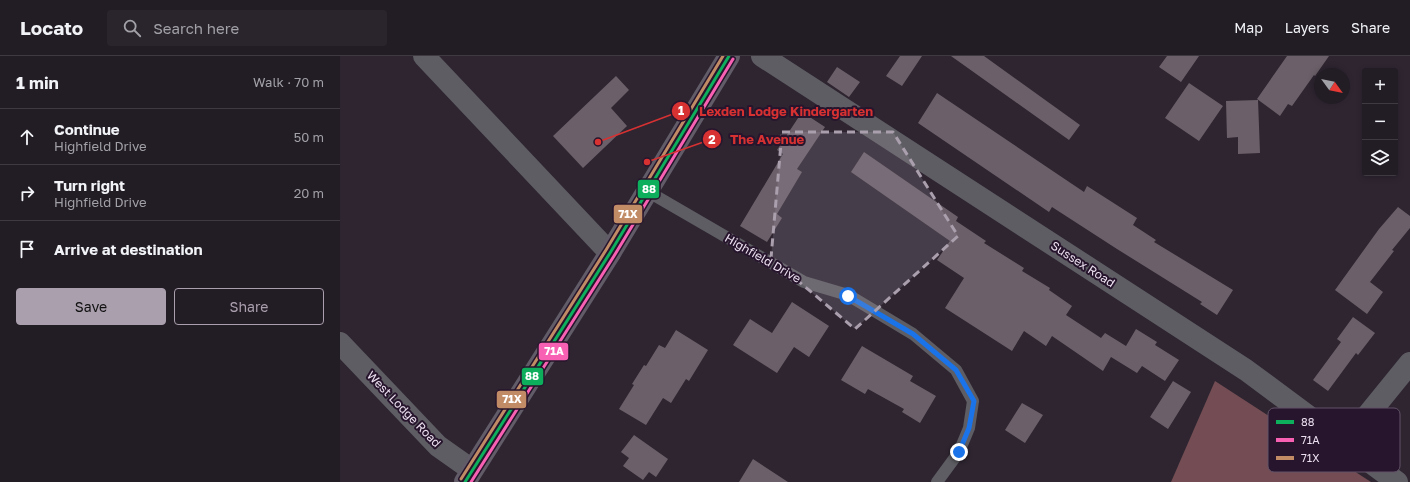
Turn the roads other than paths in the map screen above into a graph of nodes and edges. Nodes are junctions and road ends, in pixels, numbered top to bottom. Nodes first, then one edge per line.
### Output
1 (424, 56) edge
2 (729, 56) edge
3 (762, 56) edge
4 (647, 191) junction
5 (610, 253) junction
6 (340, 343) edge
7 (1410, 363) edge
8 (1298, 408) edge
9 (1373, 408) edge
10 (1384, 472) edge
11 (468, 476) edge
12 (938, 482) edge
13 (1397, 482) edge

1 - 5 street
2 - 4 main road
3 - 8 street, Sussex Road
4 - 5 main road
4 - 12 lane, Highfield Drive
5 - 11 main road
6 - 11 street, West Lodge Road
7 - 9 street
10 - 13 street, Sussex Road

